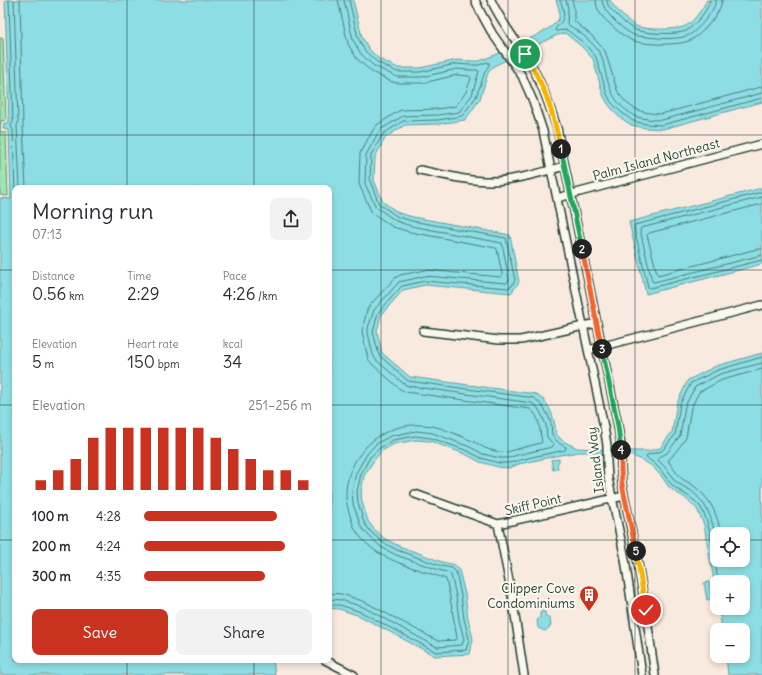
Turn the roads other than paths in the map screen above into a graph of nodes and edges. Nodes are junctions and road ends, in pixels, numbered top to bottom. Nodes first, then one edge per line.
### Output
1 (475, 0) edge
2 (491, 0) edge
3 (762, 144) edge
4 (565, 166) junction
5 (420, 170) dead end
6 (551, 170) junction
7 (571, 194) junction
8 (557, 198) junction
9 (762, 305) edge
10 (597, 323) junction
11 (583, 326) junction
12 (423, 331) dead end
13 (602, 347) junction
14 (588, 350) junction
15 (415, 494) dead end
16 (624, 496) junction
17 (612, 498) junction
18 (498, 524) junction
19 (653, 660) junction
20 (640, 662) junction
21 (331, 663) edge
22 (354, 675) edge
23 (524, 675) edge
24 (642, 675) edge
25 (654, 675) edge

1 - 6 street, Island Way
2 - 4 street, Island Way
3 - 7 street, Palm Island Northeast
4 - 6 street
4 - 7 street, Island Way
5 - 6 street
6 - 8 street, Island Way
7 - 8 street, Palm Island Northeast
7 - 10 street, Island Way
8 - 11 street, Island Way
9 - 13 street
10 - 11 street
10 - 13 street, Island Way
11 - 12 street
11 - 14 street, Island Way
13 - 14 street
13 - 16 street, Island Way
14 - 17 street, Island Way
15 - 18 street, Skiff Point
16 - 17 street, Skiff Point
16 - 19 street, Island Way
17 - 18 street, Skiff Point
17 - 20 street, Island Way
18 - 23 street
19 - 20 street
19 - 25 street, Island Way
20 - 24 street, Island Way
21 - 22 street

